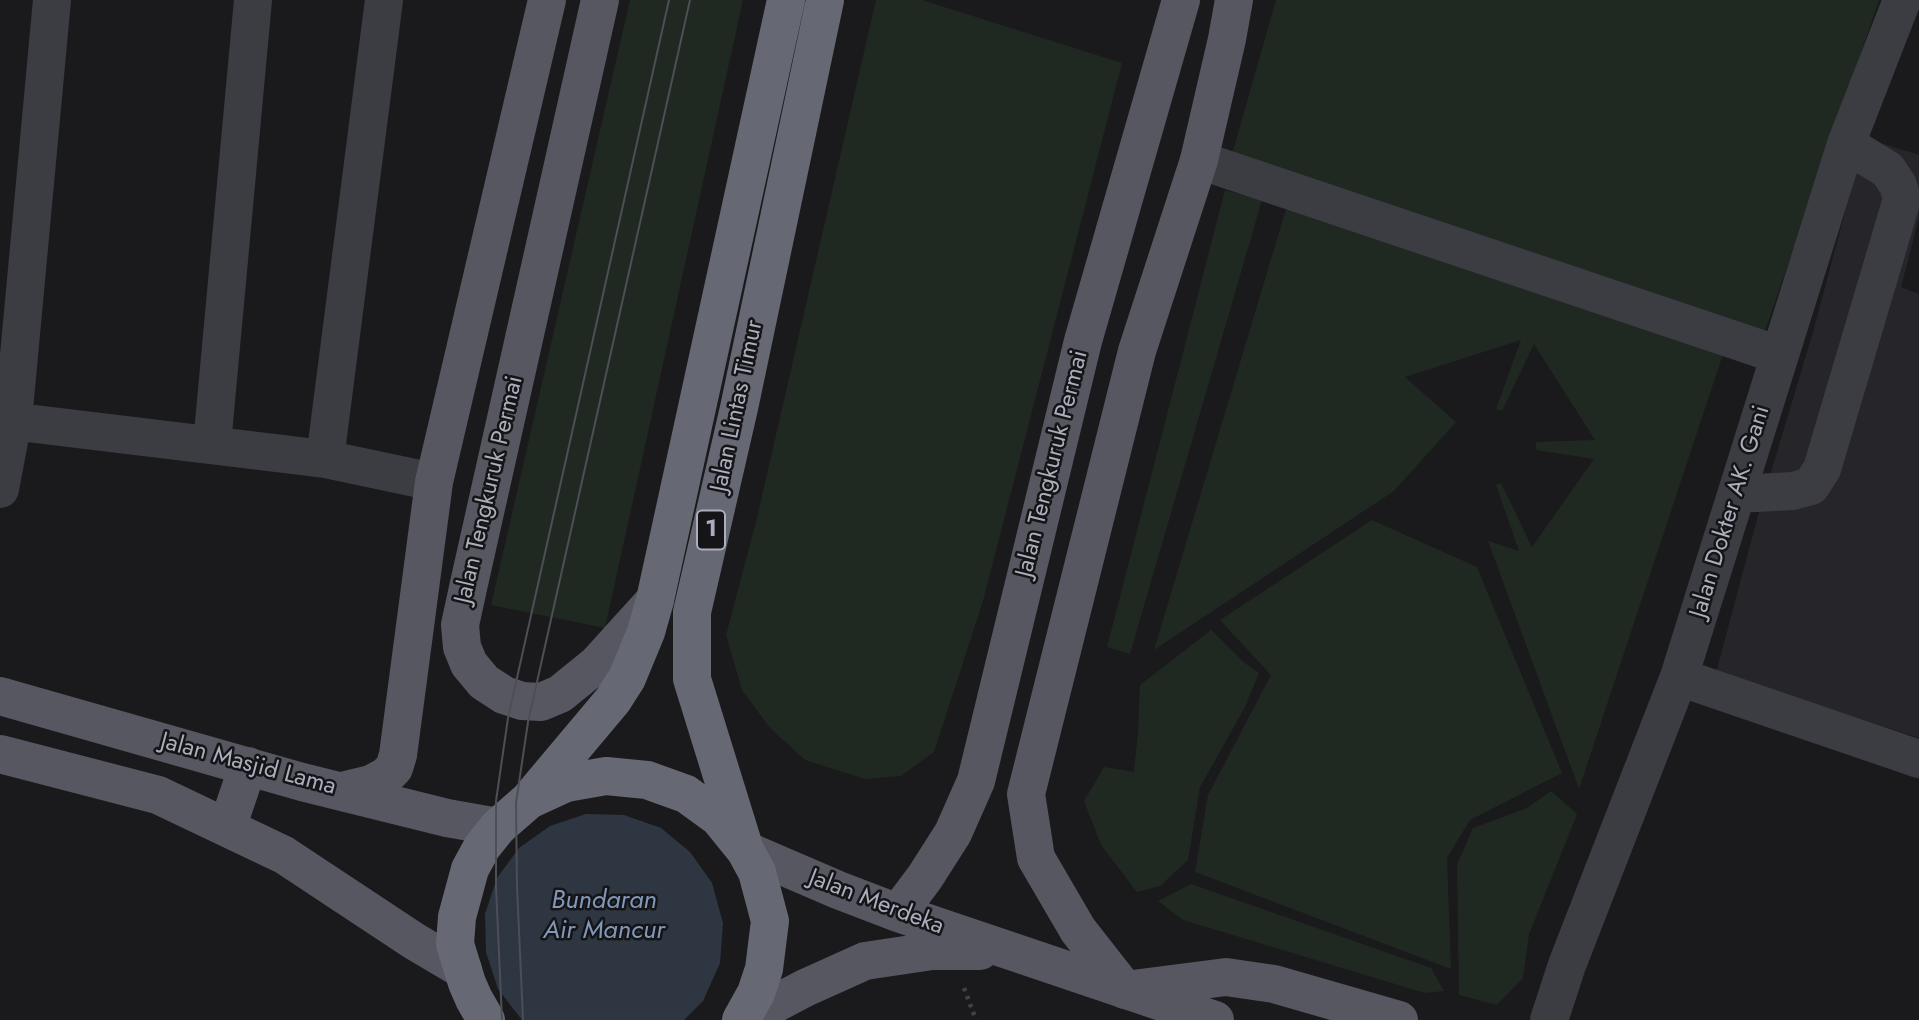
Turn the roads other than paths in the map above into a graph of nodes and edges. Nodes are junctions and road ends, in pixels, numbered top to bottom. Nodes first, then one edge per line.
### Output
1 (52, 0) edge
2 (253, 0) edge
3 (384, 0) edge
4 (547, 0) edge
5 (600, 0) edge
6 (786, 0) edge
7 (825, 0) edge
8 (1181, 0) edge
9 (1234, 0) edge
10 (1241, 0) edge
11 (1902, 0) edge
12 (1227, 39) junction
13 (1846, 144) junction
14 (1199, 160) junction
15 (1083, 341) junction
16 (1137, 351) junction
17 (1779, 355) junction
18 (13, 420) junction
19 (212, 444) junction
20 (325, 459) junction
21 (434, 482) junction
22 (0, 489) edge
23 (1737, 494) junction
24 (655, 600) junction
25 (414, 635) junction
26 (462, 648) junction
27 (1679, 677) junction
28 (0, 696) edge
29 (0, 754) edge
30 (1919, 759) edge
31 (248, 766) junction
32 (342, 791) junction
33 (529, 800) junction
34 (498, 827) junction
35 (227, 828) junction
36 (745, 850) junction
37 (898, 914) junction
38 (1009, 951) junction
39 (463, 970) junction
40 (1125, 989) junction
41 (485, 1019) edge
42 (741, 1020) edge
43 (749, 1020) edge
44 (1215, 1020) edge
45 (1399, 1020) edge
46 (1549, 1020) edge

1 - 18 street
2 - 19 street
3 - 20 street
4 - 21 main road, Jalan Tengkuruk Permai
5 - 26 main road, Jalan Tengkuruk Permai
6 - 24 highway, Jalan Lintas Timur / 1
7 - 36 highway, Jalan Lintas Timur / 1
8 - 15 main road, Jalan Tengkuruk Permai
9 - 12 main road
10 - 12 street
11 - 13 street, Jalan Dokter AK. Gani
12 - 14 main road
13 - 17 street, Jalan Dokter AK. Gani
13 - 23 street
14 - 16 main road
14 - 17 street
15 - 16 main road
15 - 37 main road, Jalan Tengkuruk Permai
16 - 40 main road
17 - 23 street, Jalan Dokter AK. Gani
18 - 19 street
18 - 22 street
19 - 20 street
20 - 21 street
21 - 25 main road, Jalan Tengkuruk Permai
23 - 27 street, Jalan Dokter AK. Gani
24 - 26 main road
24 - 33 highway, Jalan Lintas Timur / 1
25 - 26 main road
25 - 32 main road, Jalan Tengkuruk Permai
27 - 30 street
27 - 46 street, Jalan Dokter AK. Gani
28 - 31 main road, Jalan Masjid Lama
29 - 35 main road
31 - 32 main road, Jalan Masjid Lama
31 - 35 main road
32 - 34 main road, Jalan Masjid Lama
33 - 34 highway, 1
33 - 36 highway, 1
34 - 39 highway, 1
35 - 39 main road
36 - 37 main road, Jalan Merdeka / 1
36 - 42 highway, 1
37 - 38 main road, Jalan Merdeka / 1
38 - 40 main road, Jalan Merdeka / 1
38 - 43 main road, Jalan Merdeka / 1
39 - 41 highway, 1
40 - 44 main road, Jalan Merdeka / 1
40 - 45 main road, Jalan Merdeka

